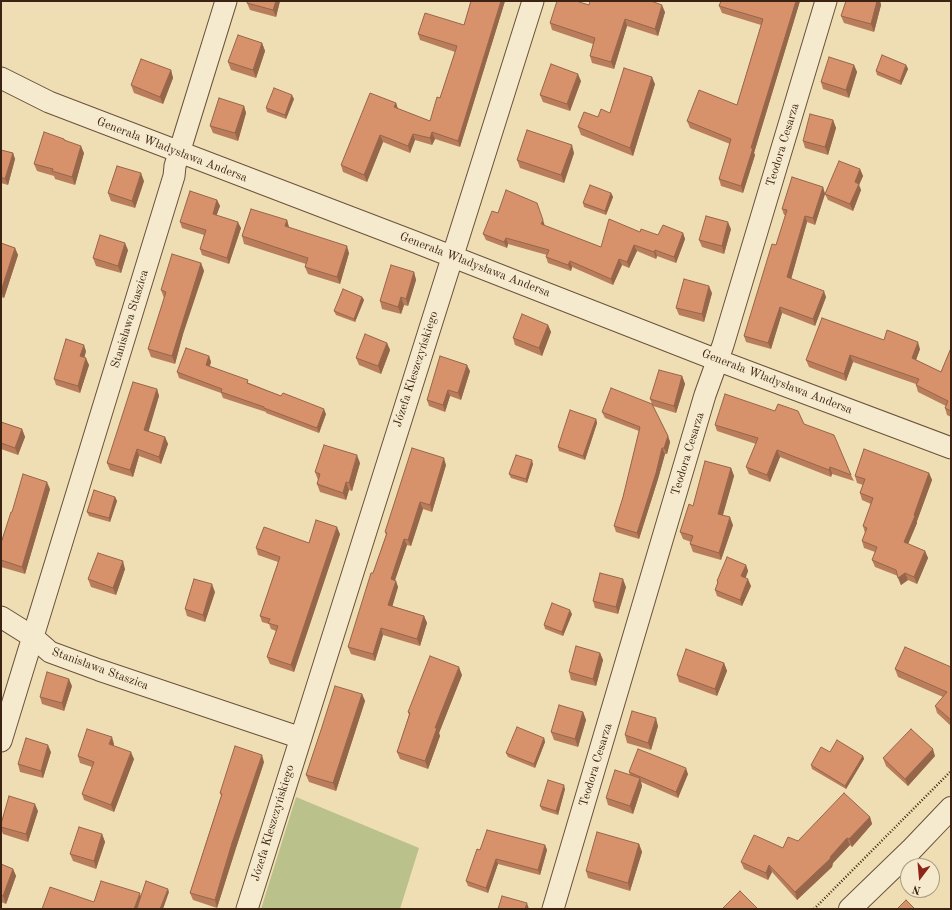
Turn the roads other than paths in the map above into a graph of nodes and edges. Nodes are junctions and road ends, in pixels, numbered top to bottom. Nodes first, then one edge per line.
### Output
1 (226, 1) edge
2 (533, 1) edge
3 (826, 1) edge
4 (1, 78) edge
5 (180, 153) junction
6 (452, 257) junction
7 (717, 360) junction
8 (951, 448) edge
9 (1, 617) edge
10 (33, 637) junction
11 (301, 738) junction
12 (1, 741) edge
13 (951, 808) edge
14 (247, 909) edge
15 (553, 909) edge
16 (850, 909) edge

1 - 5 street, Stanisława Staszica
2 - 6 street, Józefa Kleszczyńskiego
3 - 7 street, Teodora Cesarza
4 - 5 street, Generała Władysława Andersa
5 - 6 street, Generała Władysława Andersa
5 - 10 street, Stanisława Staszica
6 - 7 street, Generała Władysława Andersa
6 - 11 street, Józefa Kleszczyńskiego
7 - 8 street, Generała Władysława Andersa
7 - 15 street, Teodora Cesarza
9 - 10 street, Stanisława Staszica
10 - 11 street, Stanisława Staszica
10 - 12 street, Stanisława Staszica
11 - 14 street, Józefa Kleszczyńskiego
13 - 16 street

